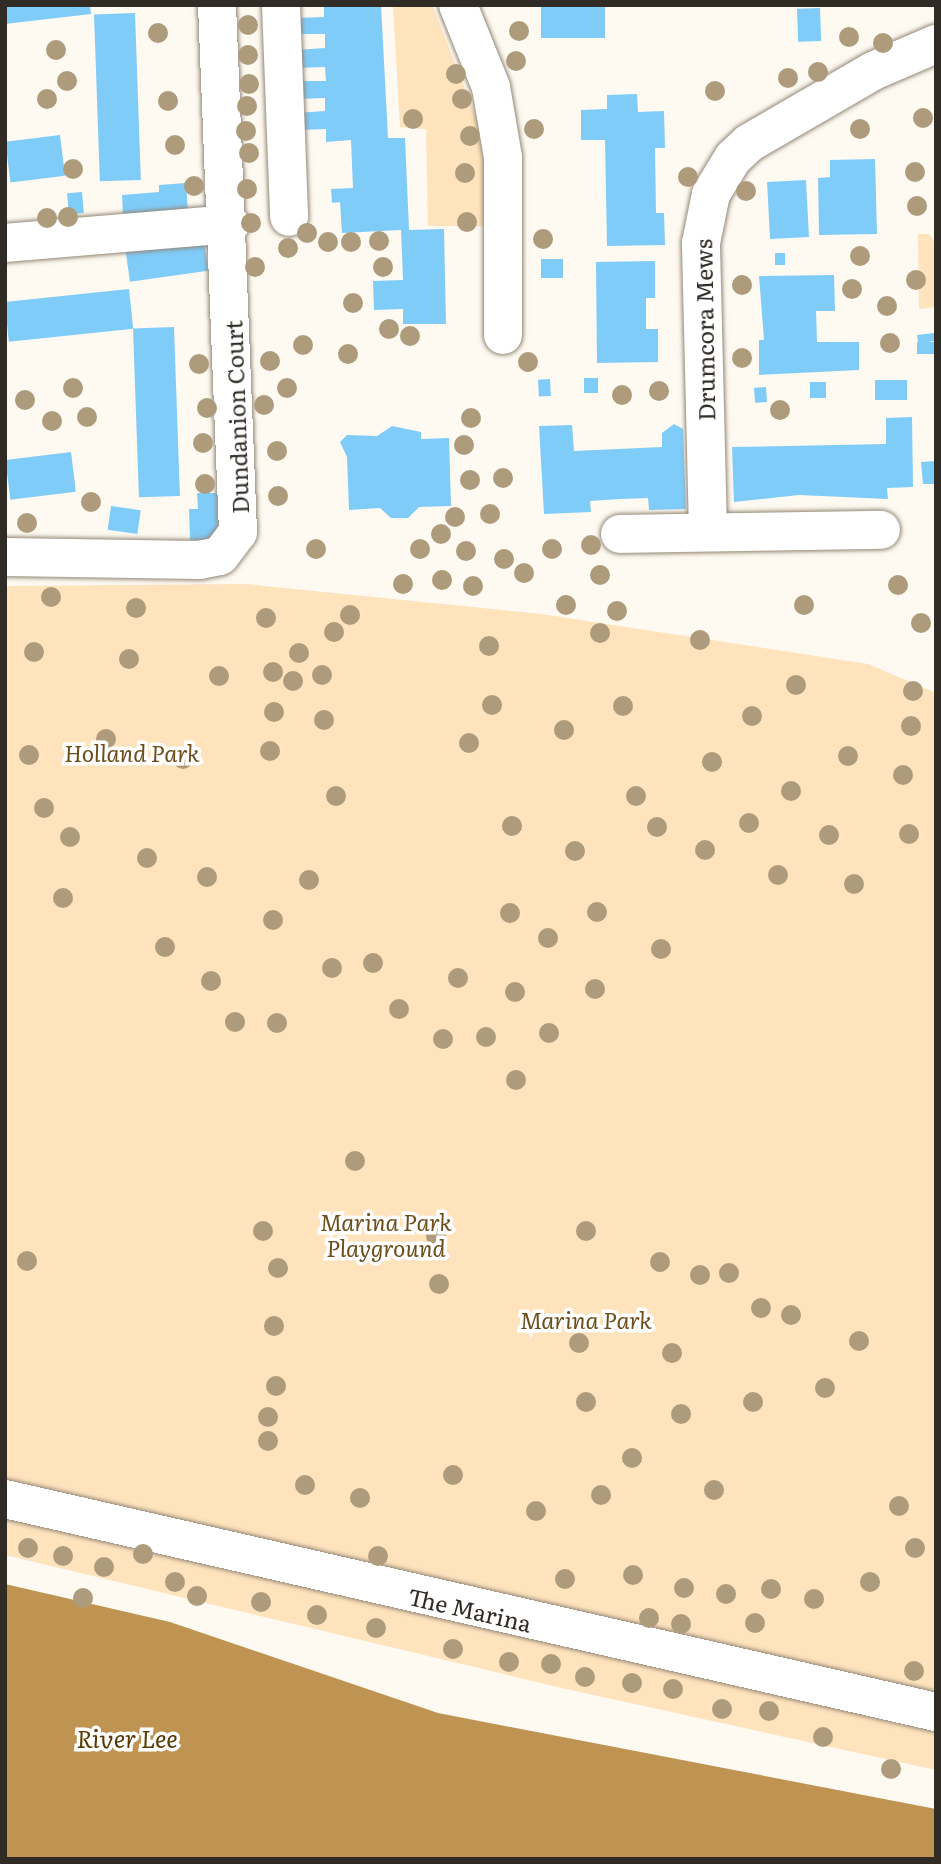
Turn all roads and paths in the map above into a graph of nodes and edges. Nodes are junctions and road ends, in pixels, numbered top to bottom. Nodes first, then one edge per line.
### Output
1 (217, 5) edge
2 (281, 5) edge
3 (458, 5) edge
4 (936, 44) edge
5 (289, 217) dead end
6 (230, 224) junction
7 (5, 243) edge
8 (503, 335) dead end
9 (881, 530) dead end
10 (708, 532) junction
11 (620, 534) dead end
12 (5, 557) edge
13 (5, 1499) edge
14 (936, 1712) edge

1 - 6 street, Dundanion Court
2 - 5 street
3 - 8 street
4 - 10 street, Drumcora Mews
6 - 7 street
6 - 12 street, Dundanion Court
9 - 10 street
10 - 11 street
13 - 14 street, The Marina

